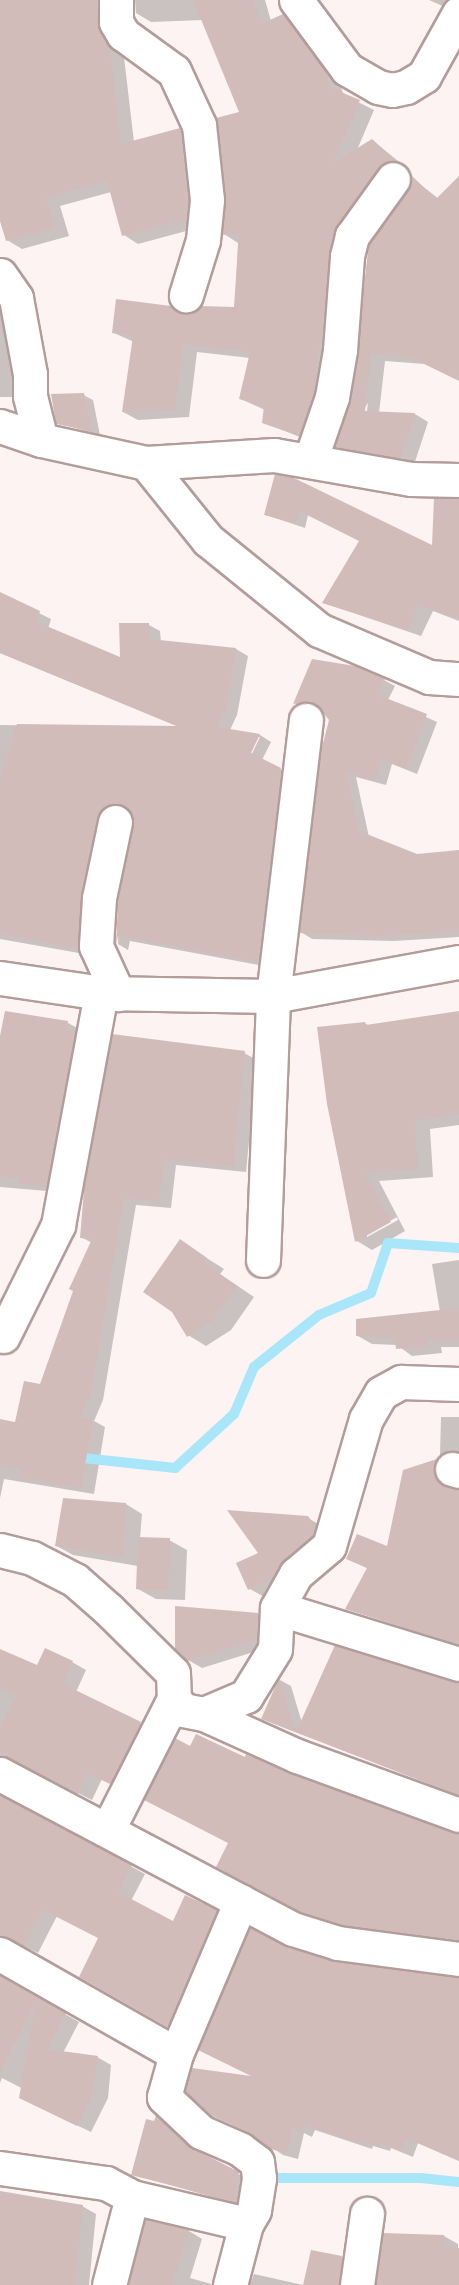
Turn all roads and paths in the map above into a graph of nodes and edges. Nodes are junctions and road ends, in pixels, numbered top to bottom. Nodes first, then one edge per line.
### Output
1 (116, 0) edge
2 (296, 0) edge
3 (459, 13) edge
4 (393, 179) dead end
5 (0, 275) edge
6 (186, 295) dead end
7 (0, 426) edge
8 (41, 440) junction
9 (310, 461) junction
10 (146, 464) junction
11 (459, 480) edge
12 (459, 679) edge
13 (306, 720) dead end
14 (115, 822) dead end
15 (459, 962) edge
16 (0, 978) edge
17 (110, 994) junction
18 (273, 996) junction
19 (263, 1260) dead end
20 (3, 1336) dead end
21 (459, 1384) edge
22 (0, 1550) edge
23 (278, 1608) junction
24 (459, 1664) edge
25 (174, 1699) junction
26 (204, 1714) junction
27 (0, 1774) edge
28 (459, 1815) edge
29 (108, 1829) junction
30 (241, 1901) junction
31 (0, 1954) edge
32 (459, 1959) edge
33 (176, 2054) junction
34 (0, 2170) edge
35 (132, 2197) junction
36 (367, 2214) dead end
37 (246, 2224) junction
38 (109, 2285) edge
39 (230, 2285) edge
40 (357, 2285) edge

1 - 6 street
2 - 3 street
4 - 9 street
5 - 8 street
7 - 8 street
8 - 10 street
9 - 10 street
9 - 11 street
10 - 12 street
13 - 18 street
14 - 17 street
15 - 18 street
16 - 17 street
17 - 18 street
17 - 20 street
18 - 19 street
21 - 23 street
22 - 25 street
23 - 24 street
23 - 26 street
25 - 26 street
25 - 29 street
26 - 28 street
27 - 29 street
29 - 30 street
30 - 32 street
30 - 33 street
31 - 33 street
33 - 37 street
34 - 35 street
35 - 37 street
35 - 38 street
36 - 40 street
37 - 39 street

